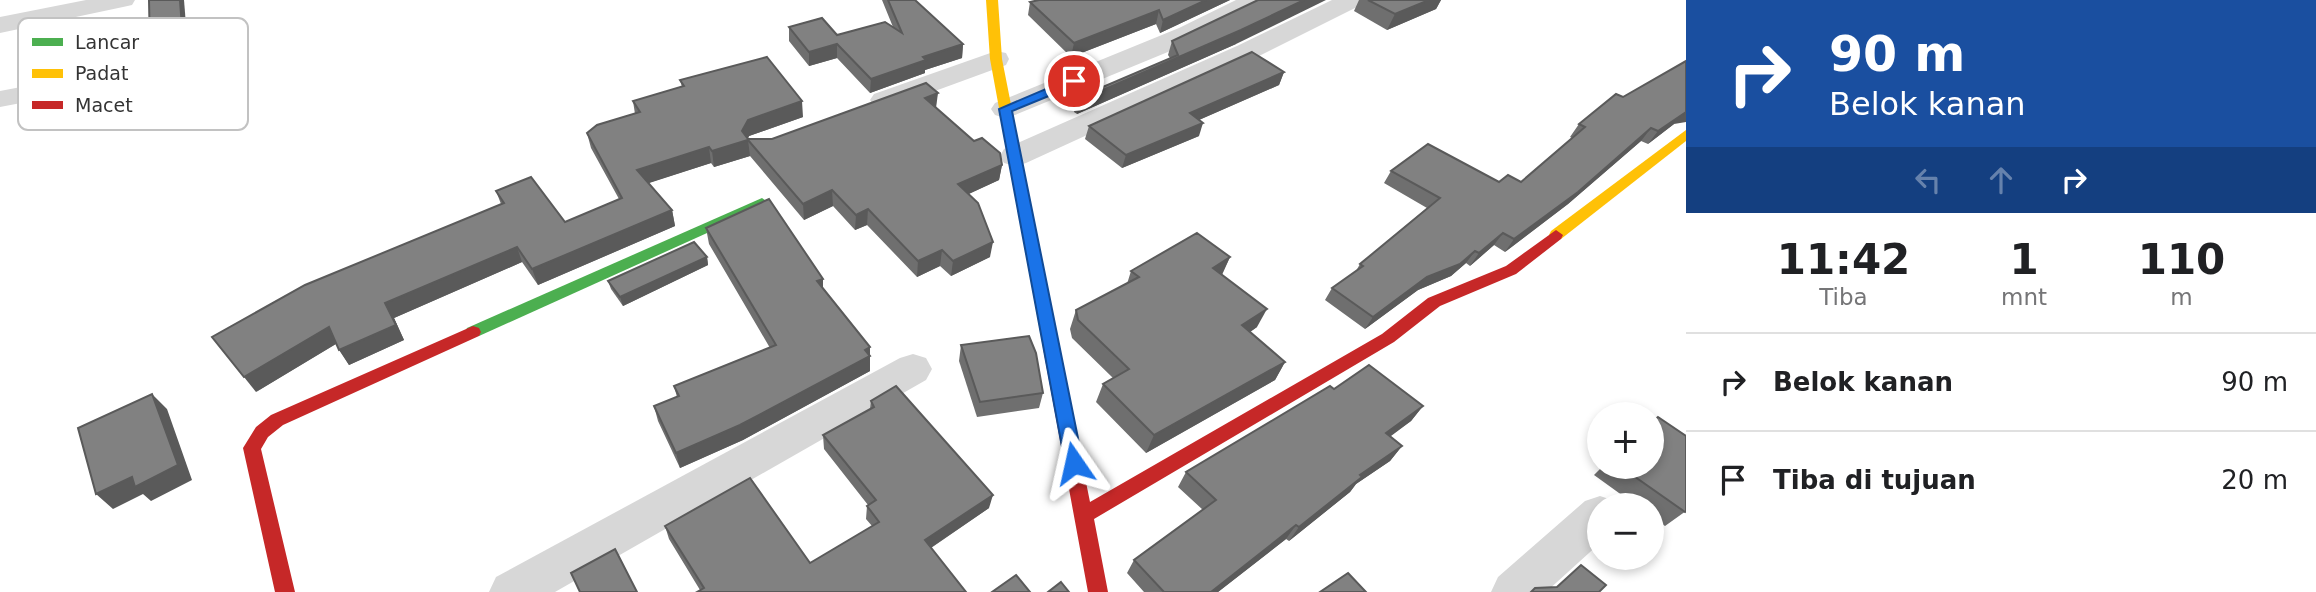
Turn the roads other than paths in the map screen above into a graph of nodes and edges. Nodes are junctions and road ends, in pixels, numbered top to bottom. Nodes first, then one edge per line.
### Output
1 (123, 0) edge
2 (992, 0) edge
3 (1255, 0) edge
4 (1352, 0) edge
5 (34, 18) edge
6 (18, 21) edge
7 (0, 25) edge
8 (996, 59) junction
9 (18, 96) edge
10 (0, 99) edge
11 (866, 107) edge
12 (1005, 109) junction
13 (1686, 134) edge
14 (1015, 156) junction
15 (762, 203) edge
16 (913, 369) dead end
17 (1084, 515) junction
18 (1587, 527) edge
19 (285, 592) edge
20 (512, 592) edge
21 (1098, 592) edge
22 (1514, 592) edge

1 - 5 street
2 - 8 street
3 - 12 street
4 - 14 street
6 - 7 street
8 - 11 street
8 - 12 street
9 - 10 street
12 - 14 street
13 - 17 street
14 - 17 street
15 - 19 street
16 - 20 street
17 - 21 street
18 - 22 street

